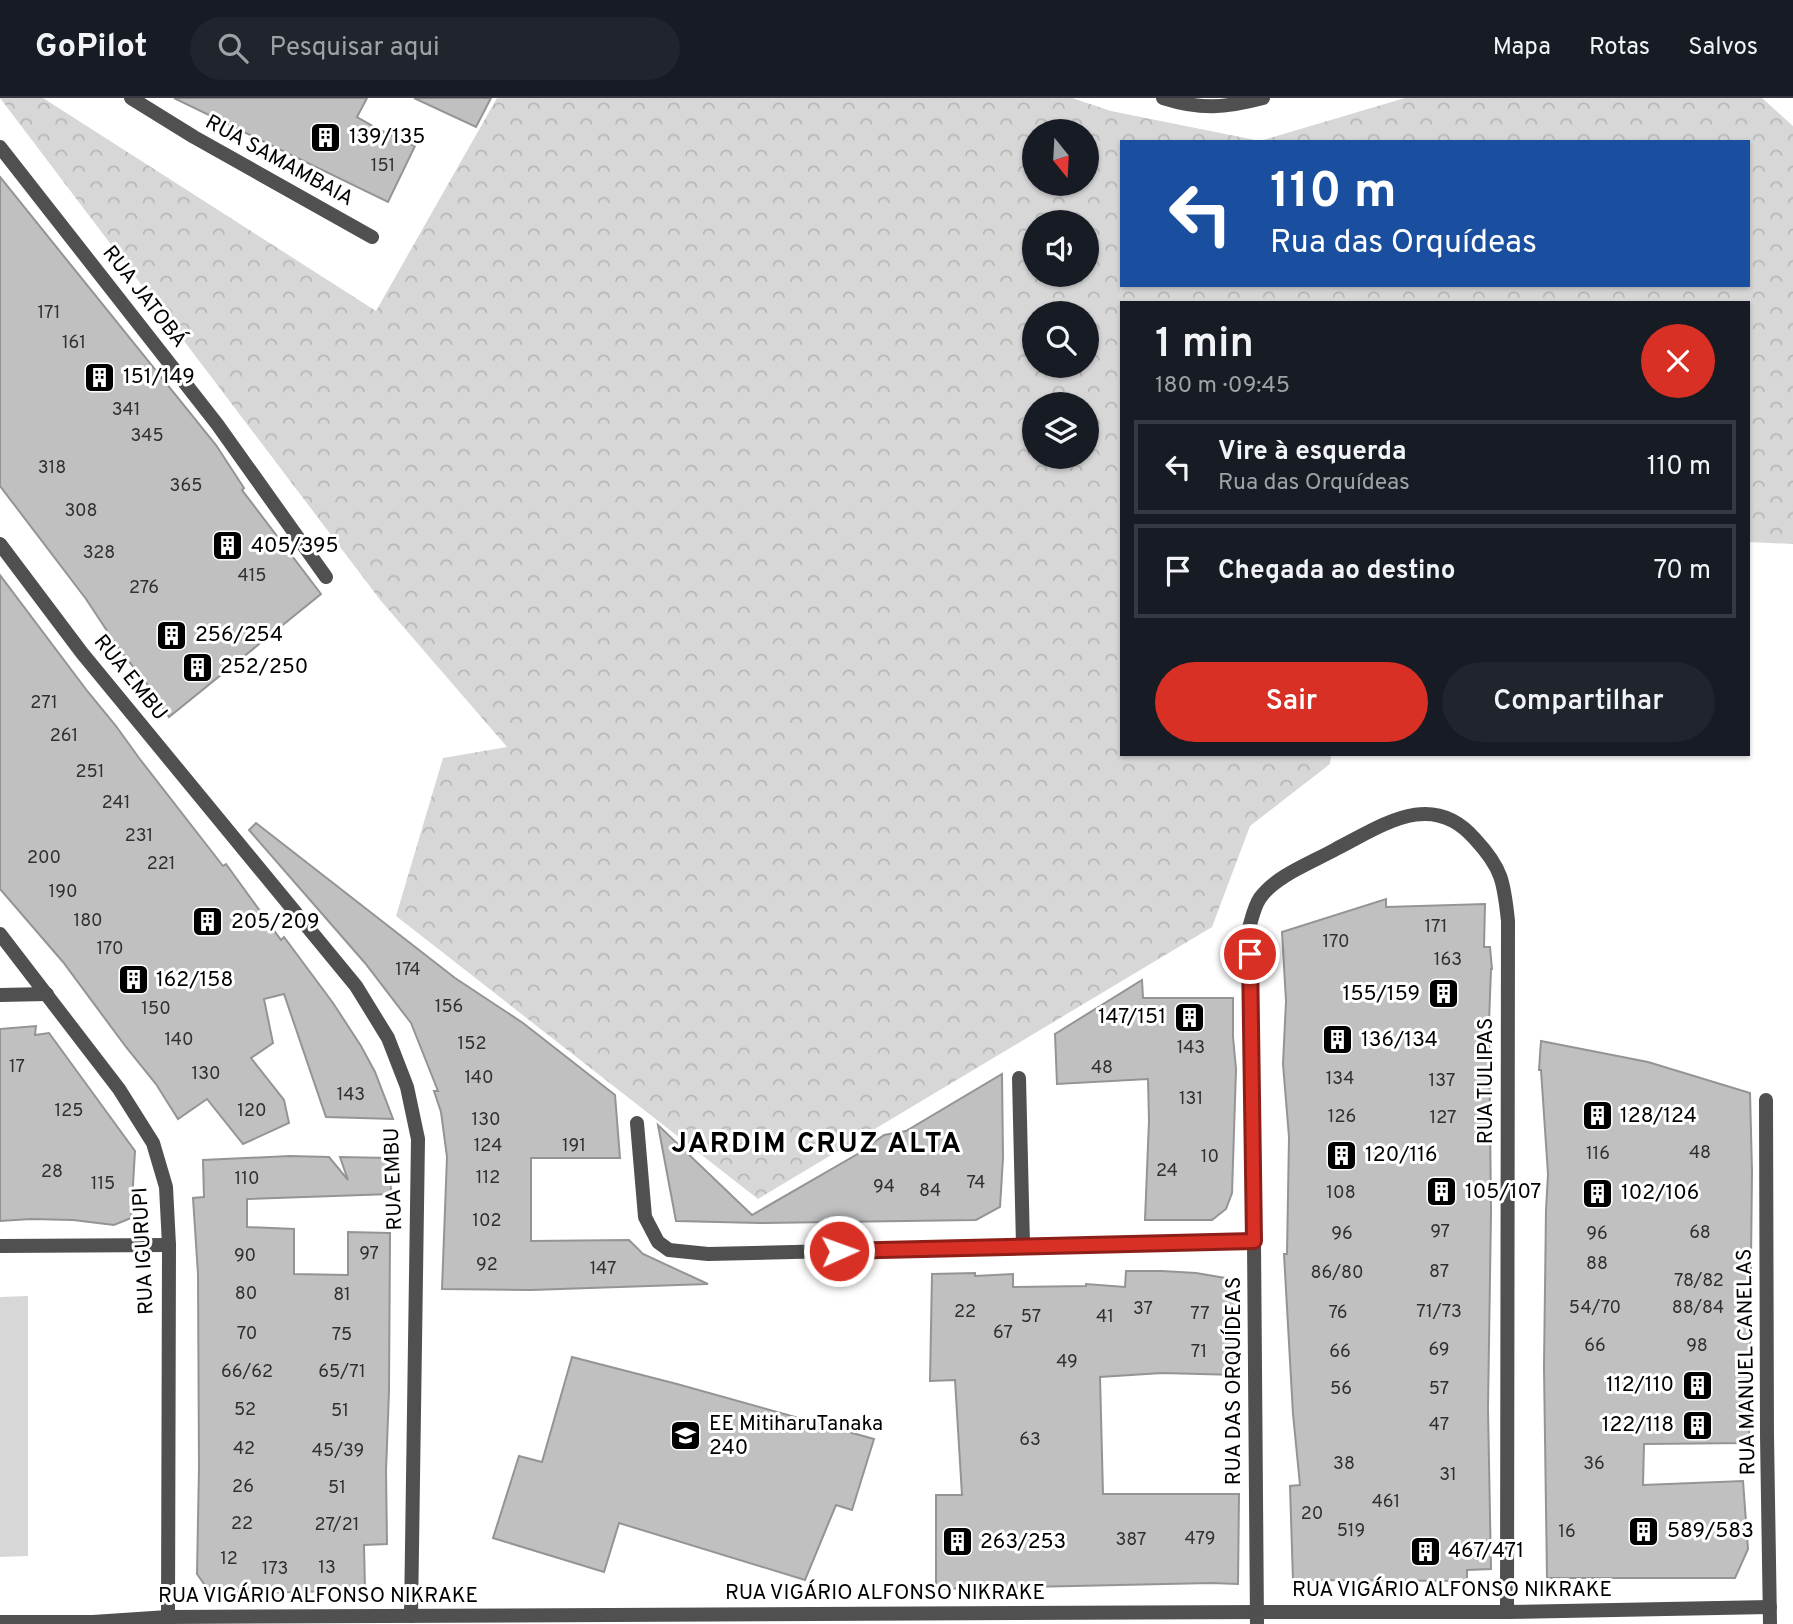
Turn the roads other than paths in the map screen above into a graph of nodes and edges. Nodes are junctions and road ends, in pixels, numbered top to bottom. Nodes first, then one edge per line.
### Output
1 (131, 98) edge
2 (1163, 98) edge
3 (1263, 98) edge
4 (0, 147) edge
5 (372, 237) dead end
6 (0, 544) edge
7 (326, 577) dead end
8 (1249, 928) joint
9 (0, 934) edge
10 (47, 994) junction
11 (0, 995) edge
12 (1020, 1078) dead end
13 (1766, 1100) dead end
14 (637, 1123) dead end
15 (1254, 1241) junction
16 (0, 1245) edge
17 (169, 1245) junction
18 (1023, 1245) junction
19 (1770, 1607) junction
20 (1507, 1612) junction
21 (411, 1616) junction
22 (168, 1617) junction
23 (1257, 1618) edge
24 (0, 1622) edge
25 (93, 1623) edge
26 (1770, 1624) edge

1 - 5 street, RUA SAMAMBAIA
2 - 3 street
4 - 7 street, RUA JATOBÁ
6 - 21 street, RUA EMBU
8 - 15 street, RUA DAS ORQUÍDEAS
8 - 20 street, RUA TULIPAS
9 - 10 street, RUA IGURUPI
10 - 11 street
10 - 17 street, RUA IGURUPI
12 - 18 street
13 - 19 street, RUA MANUEL CANELAS
14 - 18 street
15 - 18 street
15 - 23 street, RUA DAS ORQUÍDEAS
16 - 17 street
17 - 22 street, RUA IGURUPI
19 - 20 street, RUA VIGÁRIO ALFONSO NIKRAKE
19 - 26 street, RUA MANUEL CANELAS
20 - 23 street, RUA VIGÁRIO ALFONSO NIKRAKE
21 - 22 street, RUA VIGÁRIO ALFONSO NIKRAKE
21 - 23 street, RUA VIGÁRIO ALFONSO NIKRAKE
22 - 25 street, RUA VIGÁRIO ALFONSO NIKRAKE
24 - 25 street, RUA VIGÁRIO ALFONSO NIKRAKE

